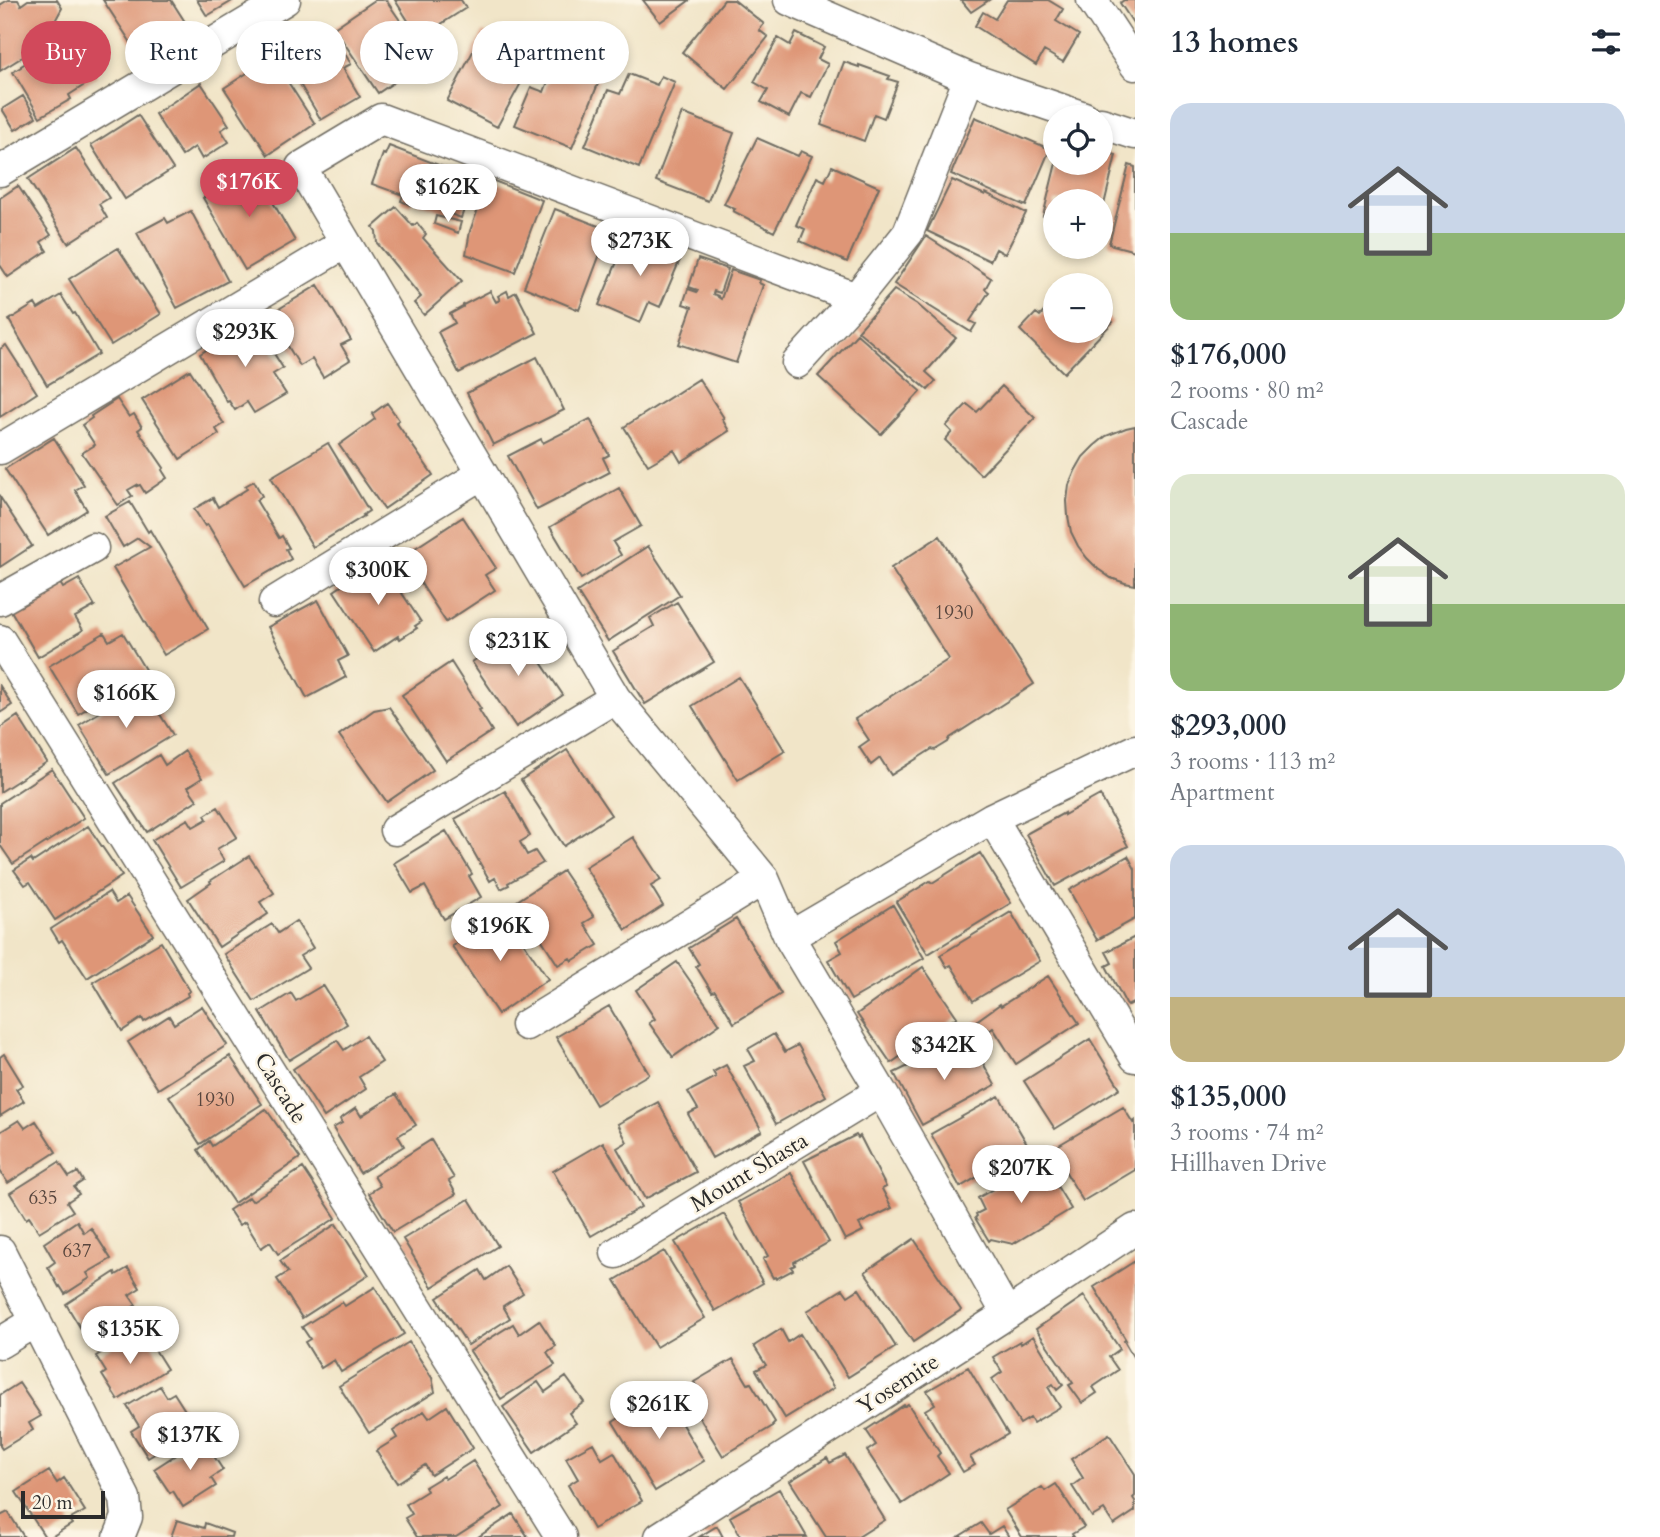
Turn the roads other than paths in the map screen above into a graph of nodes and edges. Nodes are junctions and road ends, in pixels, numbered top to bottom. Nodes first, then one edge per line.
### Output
1 (285, 0) edge
2 (789, 0) edge
3 (1093, 0) edge
4 (1135, 65) edge
5 (969, 78) junction
6 (1049, 105) edge
7 (1113, 127) edge
8 (1135, 135) edge
9 (3, 162) edge
10 (345, 243) junction
11 (856, 298) junction
12 (797, 363) dead end
13 (0, 449) edge
14 (482, 474) junction
15 (93, 548) dead end
16 (0, 600) edge
17 (274, 602) dead end
18 (0, 640) edge
19 (615, 698) junction
20 (1135, 750) edge
21 (992, 818) junction
22 (395, 830) dead end
23 (764, 879) junction
24 (789, 937) junction
25 (526, 1025) dead end
26 (1135, 1057) edge
27 (881, 1091) junction
28 (1135, 1229) edge
29 (0, 1251) edge
30 (616, 1253) dead end
31 (1007, 1314) junction
32 (36, 1321) junction
33 (0, 1343) edge
34 (119, 1537) edge
35 (561, 1537) edge
36 (660, 1537) edge

1 - 9 street
2 - 5 street
3 - 4 street
5 - 6 street
5 - 11 street
7 - 8 street
10 - 11 street
10 - 13 street
10 - 14 street
11 - 12 street
14 - 17 street
14 - 19 street
15 - 16 street
18 - 35 street, Cascade
19 - 22 street
19 - 23 street
20 - 21 street
21 - 24 street
21 - 26 street
23 - 24 street
23 - 25 street
24 - 27 street
27 - 30 street, Mount Shasta
27 - 31 street
28 - 31 street, Yosemite
29 - 32 street
31 - 36 street, Yosemite
32 - 33 street
32 - 34 street

